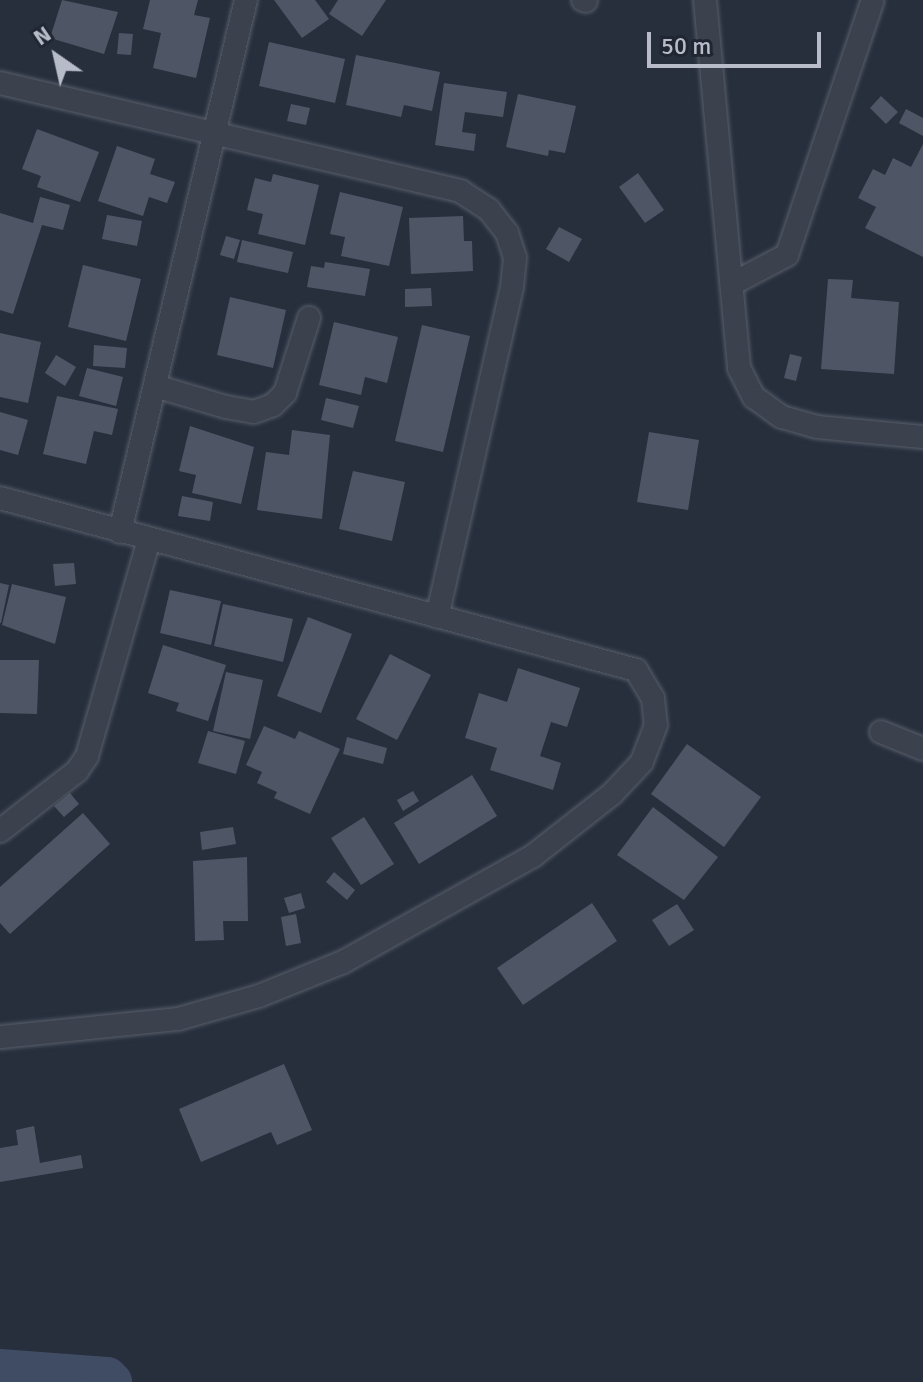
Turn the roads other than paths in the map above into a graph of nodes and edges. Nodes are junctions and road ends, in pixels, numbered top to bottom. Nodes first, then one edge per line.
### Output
1 (246, 0) edge
2 (705, 0) edge
3 (873, 0) edge
4 (0, 83) edge
5 (217, 133) junction
6 (732, 284) junction
7 (309, 318) dead end
8 (155, 386) junction
9 (923, 437) edge
10 (0, 498) edge
11 (120, 532) junction
12 (149, 540) junction
13 (437, 617) junction
14 (881, 732) dead end
15 (923, 749) edge
16 (0, 831) edge
17 (0, 1037) edge

1 - 5 street
2 - 6 street
3 - 6 street
4 - 5 street
5 - 8 street
5 - 13 street
6 - 9 street
7 - 8 street
8 - 11 street
10 - 11 street
11 - 12 street
12 - 13 street
12 - 16 street
13 - 17 street
14 - 15 street

